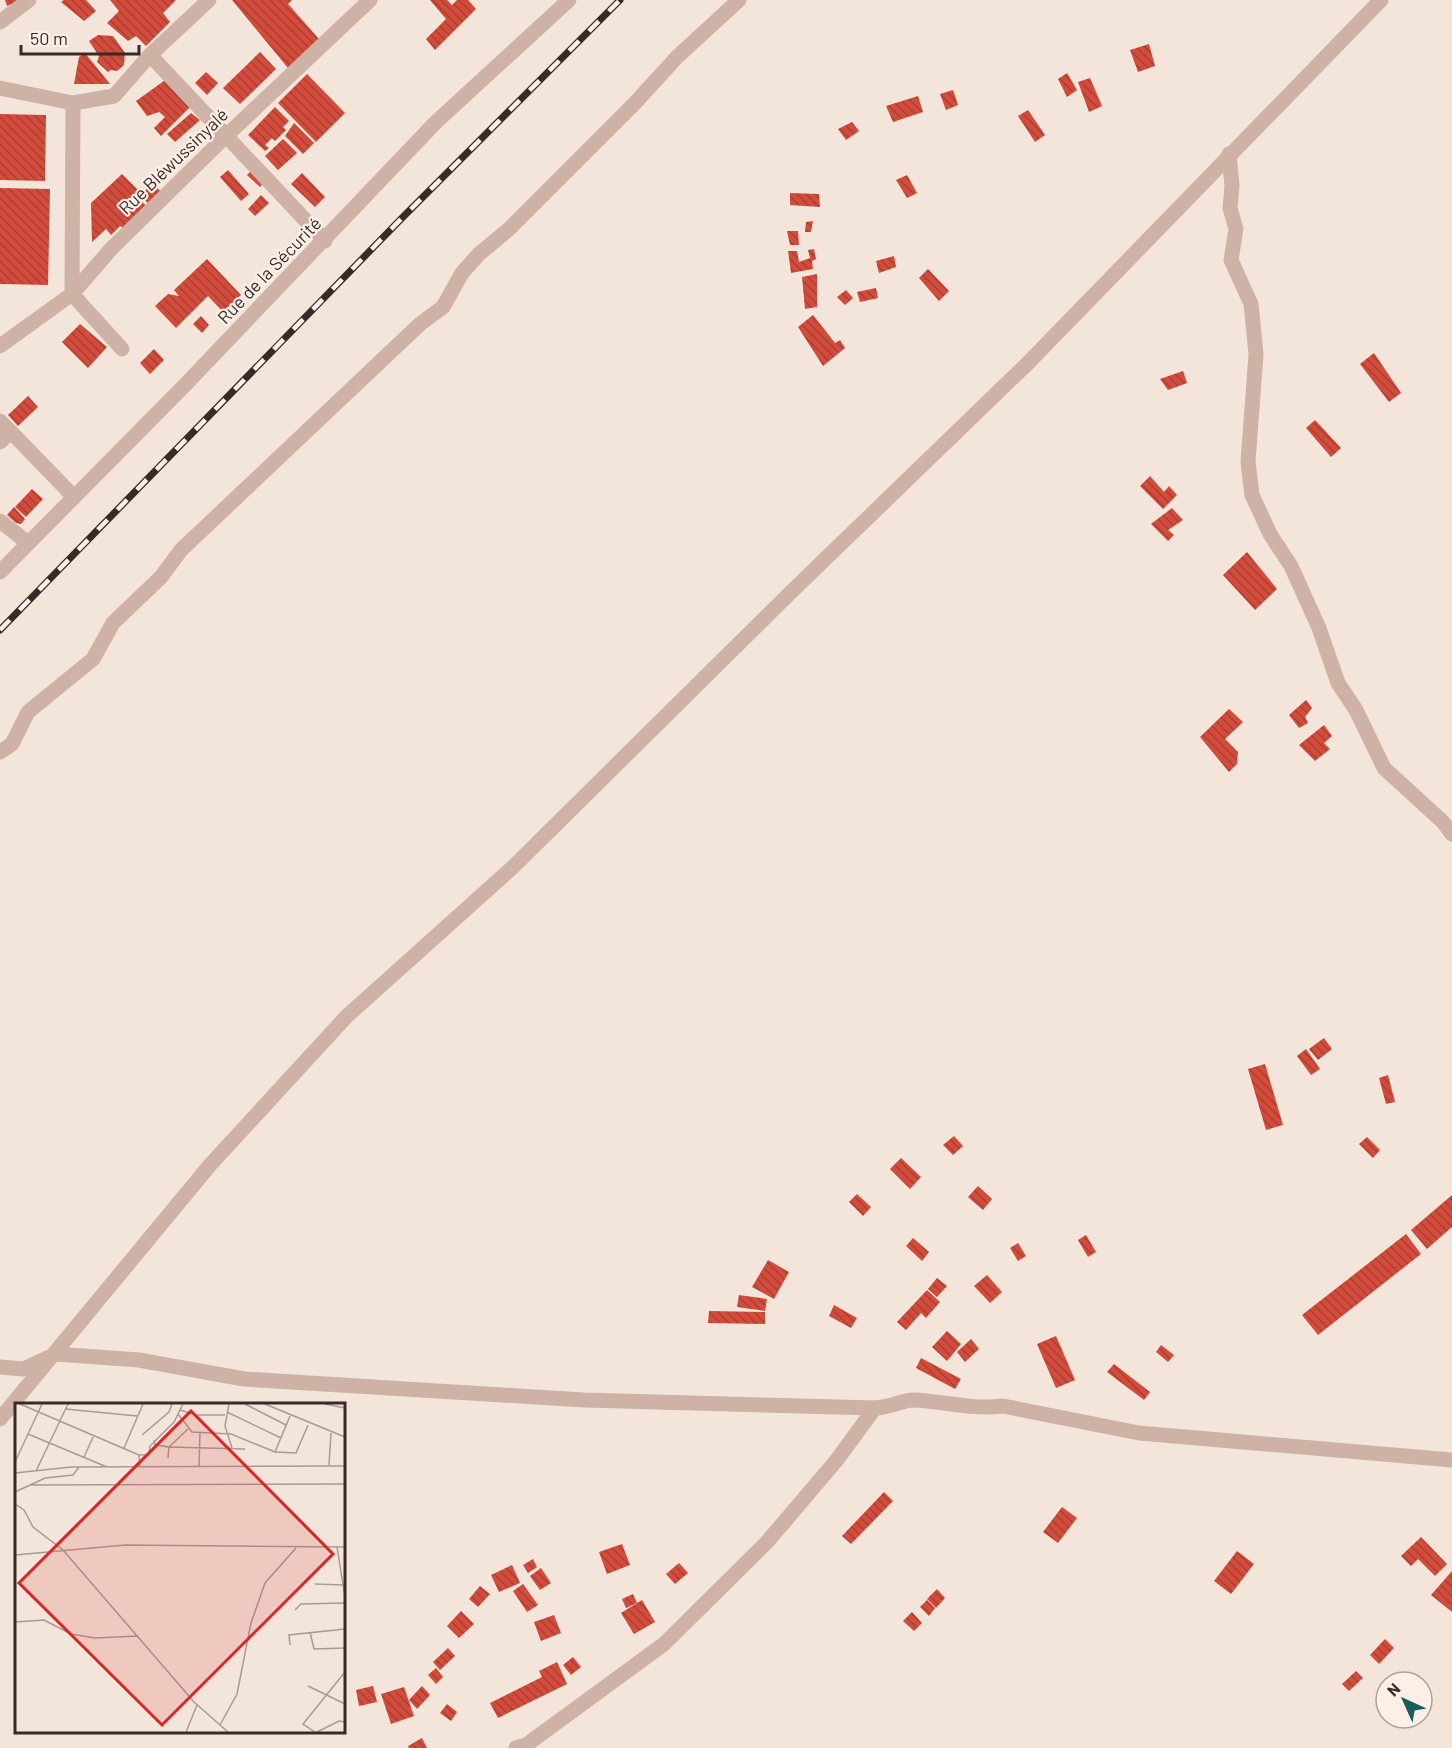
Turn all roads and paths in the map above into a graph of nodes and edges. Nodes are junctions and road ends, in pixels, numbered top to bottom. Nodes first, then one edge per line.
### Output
1 (29, 0) edge
2 (209, 0) edge
3 (370, 0) edge
4 (569, 0) edge
5 (739, 0) edge
6 (1381, 0) edge
7 (0, 22) edge
8 (150, 55) junction
9 (0, 88) edge
10 (73, 103) junction
11 (226, 135) junction
12 (1229, 154) junction
13 (325, 241) junction
14 (72, 294) junction
15 (0, 346) edge
16 (122, 349) dead end
17 (4, 432) edge
18 (74, 497) junction
19 (0, 521) edge
20 (28, 543) junction
21 (0, 572) edge
22 (0, 752) edge
23 (1452, 834) edge
24 (56, 1354) junction
25 (0, 1367) edge
26 (875, 1408) junction
27 (0, 1419) edge
28 (1452, 1461) edge
29 (516, 1748) edge

1 - 7 street
2 - 8 street
3 - 11 street, Rue Bléwussinyalé
4 - 13 street, Rue de la Sécurité
5 - 22 street
6 - 12 street
8 - 10 street
8 - 11 street
9 - 10 street
10 - 14 street
11 - 13 street
11 - 14 street, Rue Bléwussinyalé
12 - 23 street
12 - 24 street
13 - 18 street, Rue de la Sécurité
14 - 15 street, Rue Bléwussinyalé
14 - 16 street
17 - 18 street
18 - 20 street, Rue de la Sécurité
19 - 20 street
20 - 21 street, Rue de la Sécurité
24 - 25 street
24 - 26 street
24 - 27 street
26 - 28 street
26 - 29 street

